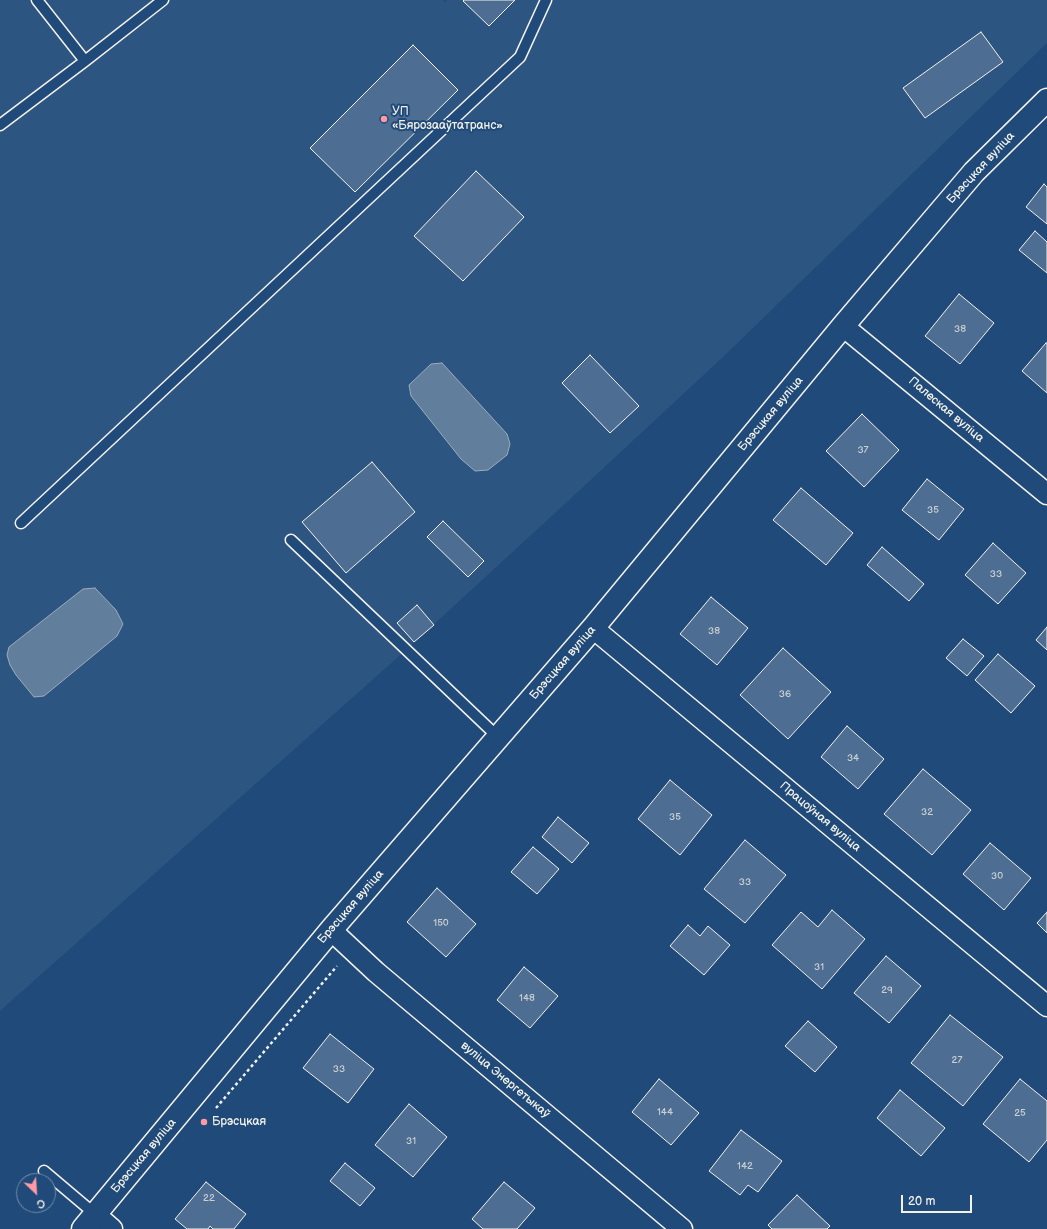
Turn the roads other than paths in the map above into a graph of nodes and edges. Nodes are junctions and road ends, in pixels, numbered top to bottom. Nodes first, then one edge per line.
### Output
1 (37, 0) edge
2 (163, 0) edge
3 (546, 0) edge
4 (85, 62) junction
5 (1047, 100) edge
6 (0, 125) edge
7 (843, 326) junction
8 (1047, 494) edge
9 (21, 523) dead end
10 (291, 540) dead end
11 (593, 628) junction
12 (499, 738) junction
13 (331, 930) junction
14 (1047, 1006) edge
15 (44, 1170) dead end
16 (89, 1222) edge
17 (112, 1229) edge
18 (682, 1229) edge

1 - 4 lane
2 - 4 lane
3 - 9 lane
4 - 6 lane
5 - 7 street, Брэсцкая вуліца
7 - 8 street, Палеская вуліца
7 - 11 street, Брэсцкая вуліца
10 - 12 lane
11 - 12 street, Брэсцкая вуліца
11 - 14 street, Працоўная вуліца
12 - 13 street, Брэсцкая вуліца
13 - 16 street, Брэсцкая вуліца
13 - 18 street, вуліца Энергетыкаў
15 - 16 lane
16 - 17 street

